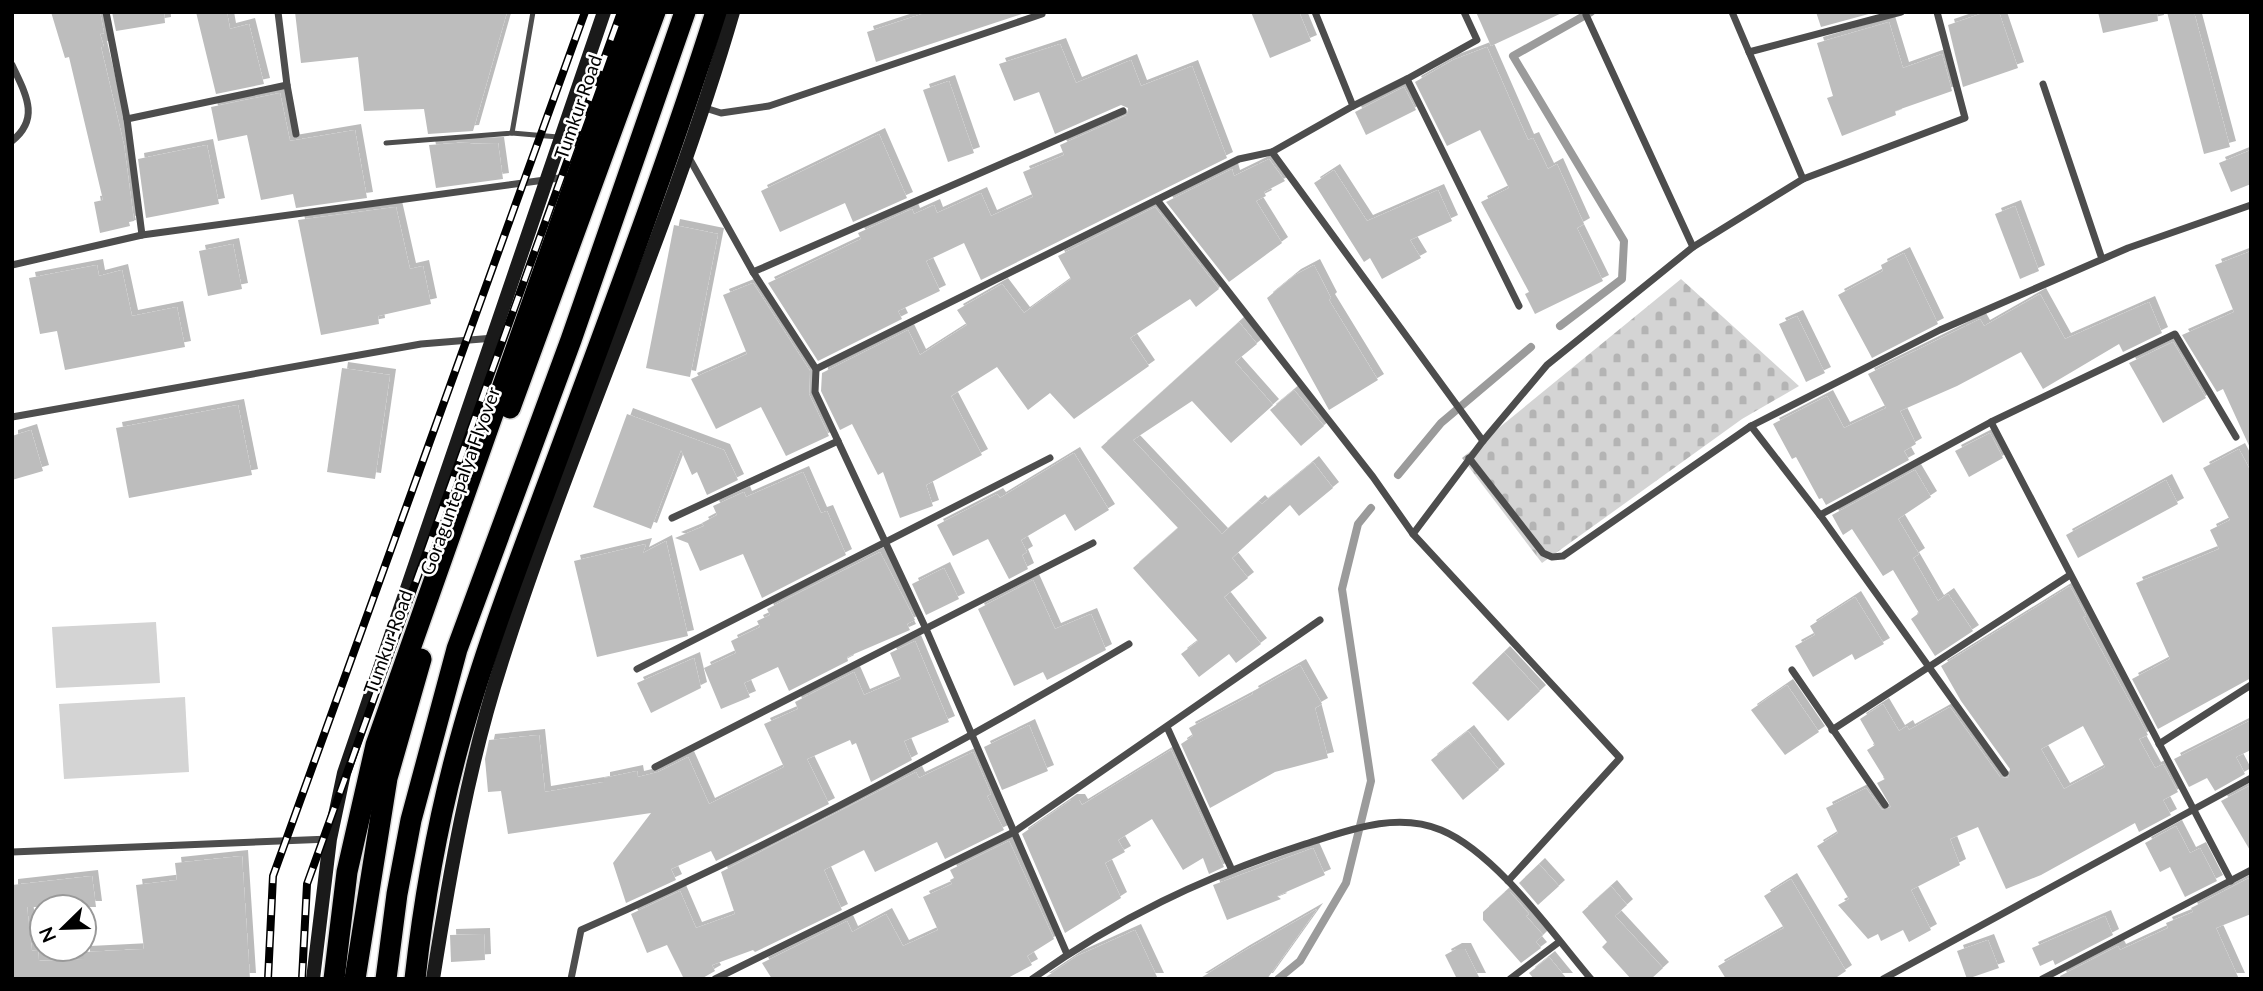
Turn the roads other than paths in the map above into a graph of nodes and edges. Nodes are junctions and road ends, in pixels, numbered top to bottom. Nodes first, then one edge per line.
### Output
1 (106, 12) edge
2 (278, 12) edge
3 (533, 12) edge
4 (604, 12) edge
5 (635, 12) edge
6 (655, 12) edge
7 (685, 12) edge
8 (716, 12) edge
9 (733, 12) edge
10 (1315, 12) edge
11 (1464, 12) edge
12 (1732, 12) edge
13 (1901, 12) edge
14 (1937, 12) edge
15 (1042, 14) dead end
16 (1586, 15) dead end
17 (1749, 52) junction
18 (12, 65) edge
19 (1407, 79) junction
20 (2043, 84) dead end
21 (287, 85) junction
22 (1353, 106) junction
23 (701, 107) junction
24 (1123, 111) dead end
25 (127, 119) junction
26 (512, 133) junction
27 (296, 134) dead end
28 (561, 137) junction
29 (12, 141) edge
30 (386, 144) dead end
31 (685, 152) junction
32 (1272, 152) junction
33 (578, 175) junction
34 (1803, 178) junction
35 (547, 181) junction
36 (1157, 200) junction
37 (2251, 205) edge
38 (142, 235) junction
39 (1693, 247) junction
40 (2102, 259) junction
41 (12, 265) edge
42 (753, 272) junction
43 (1519, 306) dead end
44 (494, 338) junction
45 (816, 369) junction
46 (12, 418) edge
47 (1992, 422) junction
48 (1751, 426) junction
49 (2236, 437) dead end
50 (838, 441) junction
51 (1483, 441) junction
52 (1049, 458) dead end
53 (1469, 458) junction
54 (1820, 515) junction
55 (672, 518) dead end
56 (1413, 534) junction
57 (885, 540) junction
58 (1093, 543) dead end
59 (2070, 575) junction
60 (1320, 620) dead end
61 (926, 629) junction
62 (1129, 644) dead end
63 (1926, 667) junction
64 (637, 669) dead end
65 (1792, 670) dead end
66 (2251, 685) edge
67 (1167, 727) junction
68 (1832, 730) junction
69 (973, 737) junction
70 (2159, 744) junction
71 (654, 767) dead end
72 (2005, 773) dead end
73 (2251, 778) edge
74 (1885, 805) dead end
75 (2194, 811) junction
76 (1014, 832) junction
77 (330, 839) junction
78 (12, 852) edge
79 (1231, 868) junction
80 (2251, 870) edge
81 (1508, 881) junction
82 (2231, 881) junction
83 (1559, 942) junction
84 (1067, 954) junction
85 (1885, 978) edge
86 (313, 979) edge
87 (334, 979) edge
88 (355, 979) edge
89 (386, 979) edge
90 (415, 979) edge
91 (433, 979) edge
92 (571, 979) edge
93 (715, 979) edge
94 (1032, 979) edge
95 (1510, 979) edge
96 (1591, 979) edge
97 (2042, 979) edge

1 - 25 street
2 - 21 street
3 - 26 lane
4 - 28 street
5 - 33 highway, Tumkur Road
6 - 88 highway, Goraguntepalya Flyover
7 - 89 highway
8 - 90 highway
9 - 23 street
10 - 22 street
11 - 19 street
12 - 17 street
13 - 17 street
14 - 34 street
15 - 23 street
16 - 39 street
17 - 34 street
18 - 29 street
19 - 22 street
19 - 43 street
20 - 40 street
21 - 25 street
21 - 27 street
22 - 32 street
23 - 31 street
24 - 42 street
25 - 38 street
26 - 28 lane
26 - 30 lane
28 - 35 street
31 - 42 street
31 - 91 street
32 - 36 street
32 - 51 street
33 - 35 street
33 - 87 highway, Tumkur Road
34 - 39 street
35 - 38 street
35 - 44 street
36 - 45 street
36 - 56 street
37 - 40 street
38 - 41 street
39 - 51 street
40 - 48 street
42 - 45 street
44 - 46 street
44 - 77 street
45 - 50 street
47 - 49 street
47 - 54 street
47 - 59 street
48 - 53 street
48 - 54 street
50 - 55 street
50 - 57 street
51 - 53 street
52 - 57 street
53 - 56 street
54 - 63 street
56 - 81 street
57 - 61 street
57 - 64 street
58 - 61 street
59 - 63 street
59 - 70 street
60 - 67 street
61 - 69 street
61 - 71 street
62 - 69 street
63 - 68 street
63 - 72 street
65 - 68 street
66 - 70 street
67 - 76 street
67 - 79 street
68 - 74 street
69 - 76 street
69 - 92 street
70 - 75 street
73 - 75 street
75 - 82 street
75 - 85 street
76 - 84 street
76 - 93 street
77 - 78 street
77 - 86 street
79 - 81 street
79 - 84 street
80 - 82 street
81 - 83 street
82 - 97 street
83 - 95 street
83 - 96 street
84 - 94 street

